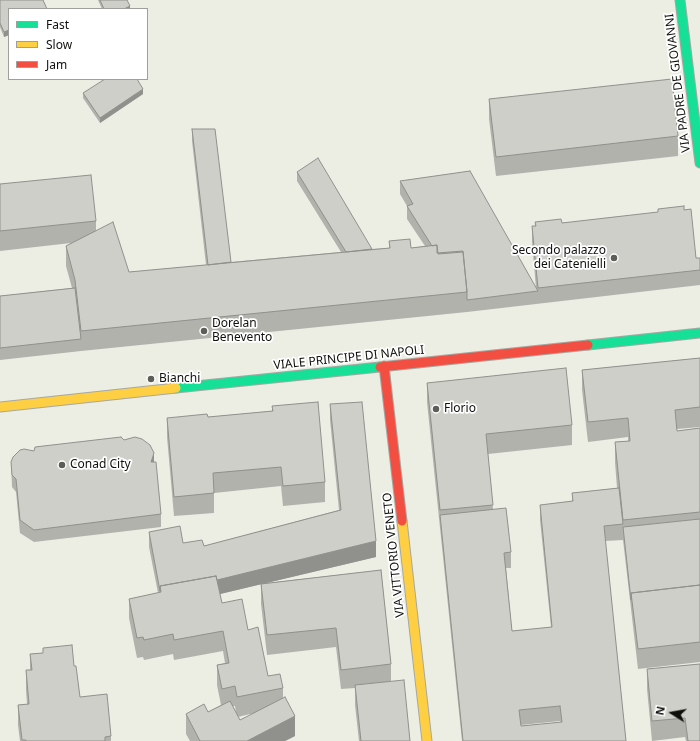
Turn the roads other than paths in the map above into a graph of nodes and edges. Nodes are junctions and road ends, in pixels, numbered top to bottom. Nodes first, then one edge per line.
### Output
1 (680, 0) edge
2 (700, 163) edge
3 (700, 333) edge
4 (384, 366) junction
5 (0, 408) edge
6 (427, 741) edge

1 - 2 street, VIA PADRE DE GIOVANNI
3 - 4 street, VIALE PRINCIPE DI NAPOLI
4 - 5 street, VIALE PRINCIPE DI NAPOLI
4 - 6 street, VIA VITTORIO VENETO

